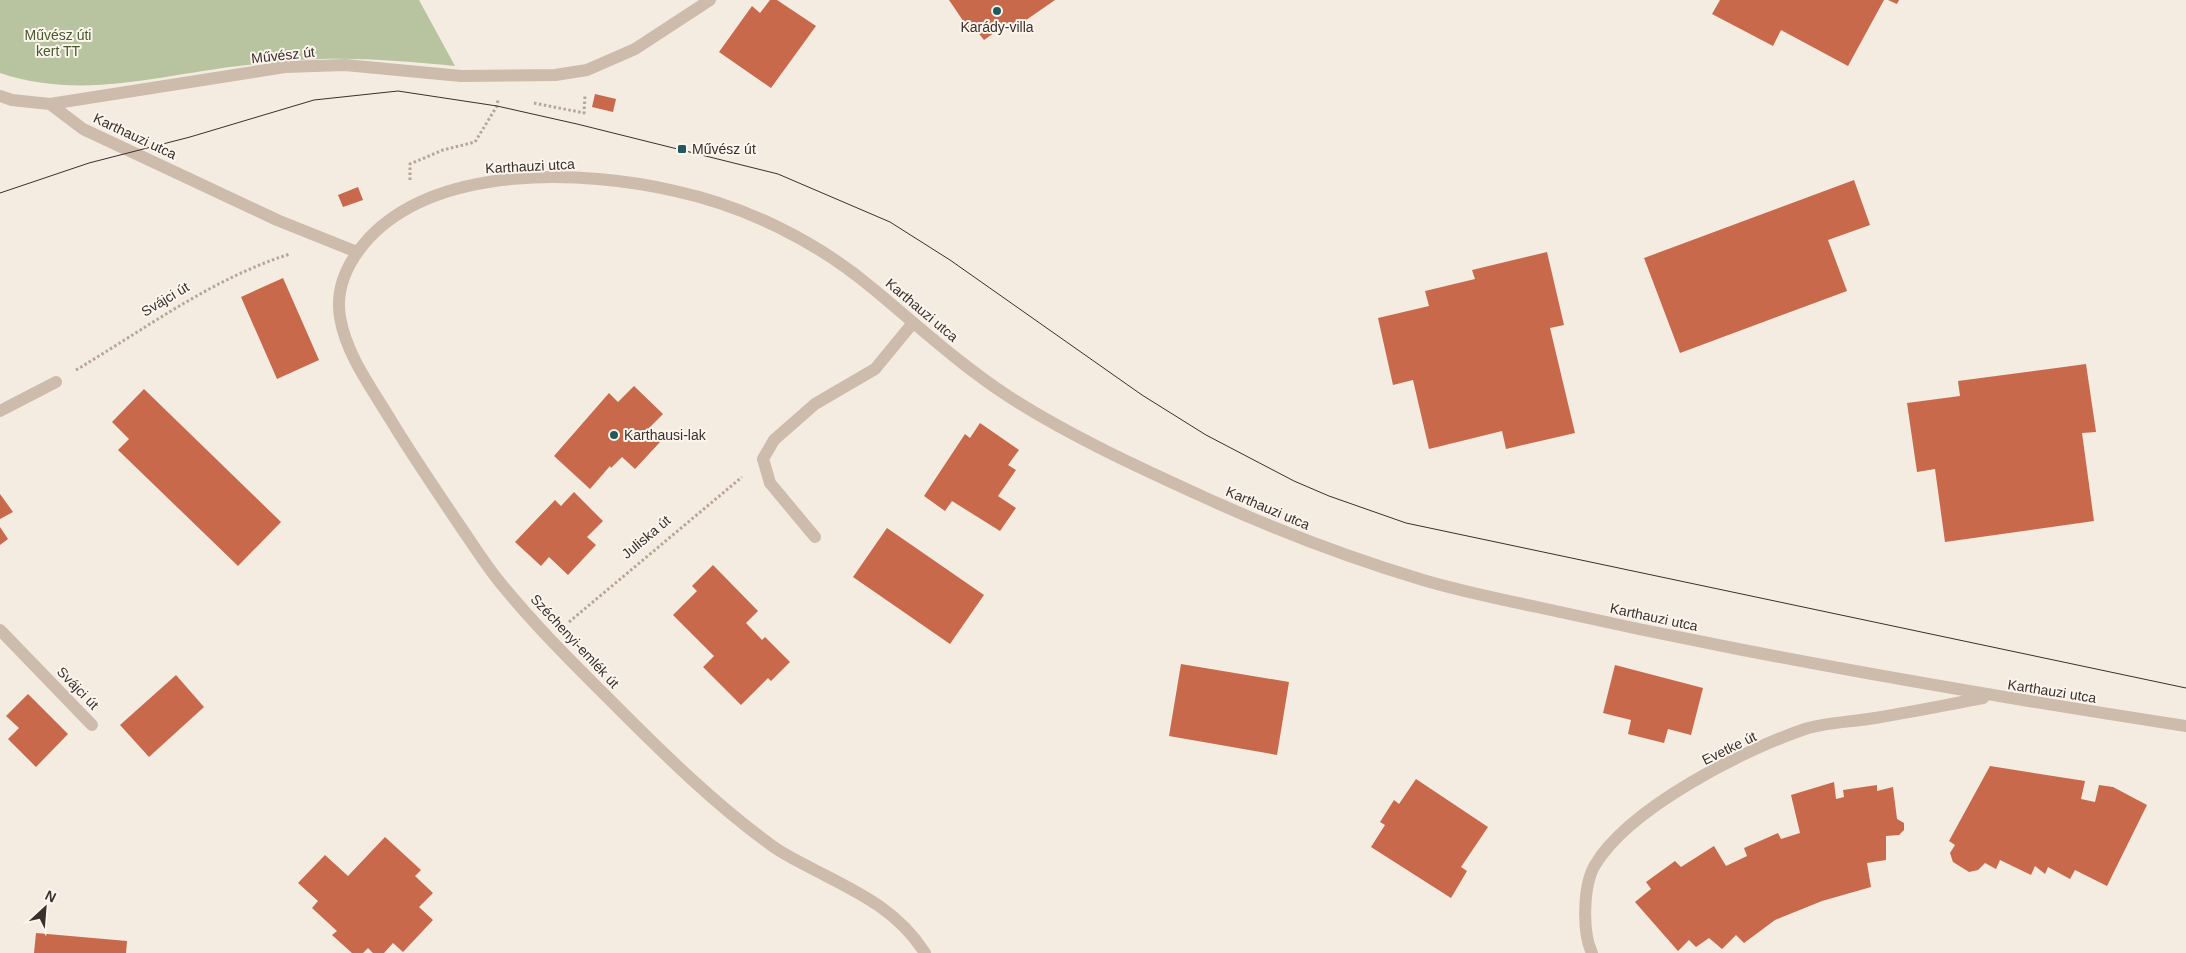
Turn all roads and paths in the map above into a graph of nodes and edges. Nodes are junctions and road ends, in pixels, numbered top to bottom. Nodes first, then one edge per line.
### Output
1 (710, 0) edge
2 (507, 76) junction
3 (0, 96) edge
4 (528, 102) dead end
5 (585, 102) dead end
6 (50, 104) junction
7 (412, 206) junction
8 (296, 252) dead end
9 (357, 252) junction
10 (912, 324) junction
11 (56, 382) joint
12 (0, 411) edge
13 (763, 459) junction
14 (814, 537) dead end
15 (0, 630) edge
16 (549, 638) junction
17 (1993, 697) junction
18 (92, 725) dead end
19 (2186, 726) edge
20 (925, 953) edge
21 (1592, 953) edge

1 - 2 street, Művész út
2 - 6 street, Művész út
2 - 7 path
3 - 6 street
4 - 5 path
6 - 9 street, Karthauzi utca
7 - 9 street, Karthauzi utca
7 - 10 street, Karthauzi utca
8 - 11 path, Svájci út
9 - 16 street, Széchenyi-emlék út
10 - 13 street
10 - 17 street, Karthauzi utca
11 - 12 street
13 - 14 street
13 - 16 path, Juliska út
15 - 18 street, Svájci út
16 - 20 street, Széchenyi-emlék út
17 - 19 street, Karthauzi utca
17 - 21 street, Evetke út

